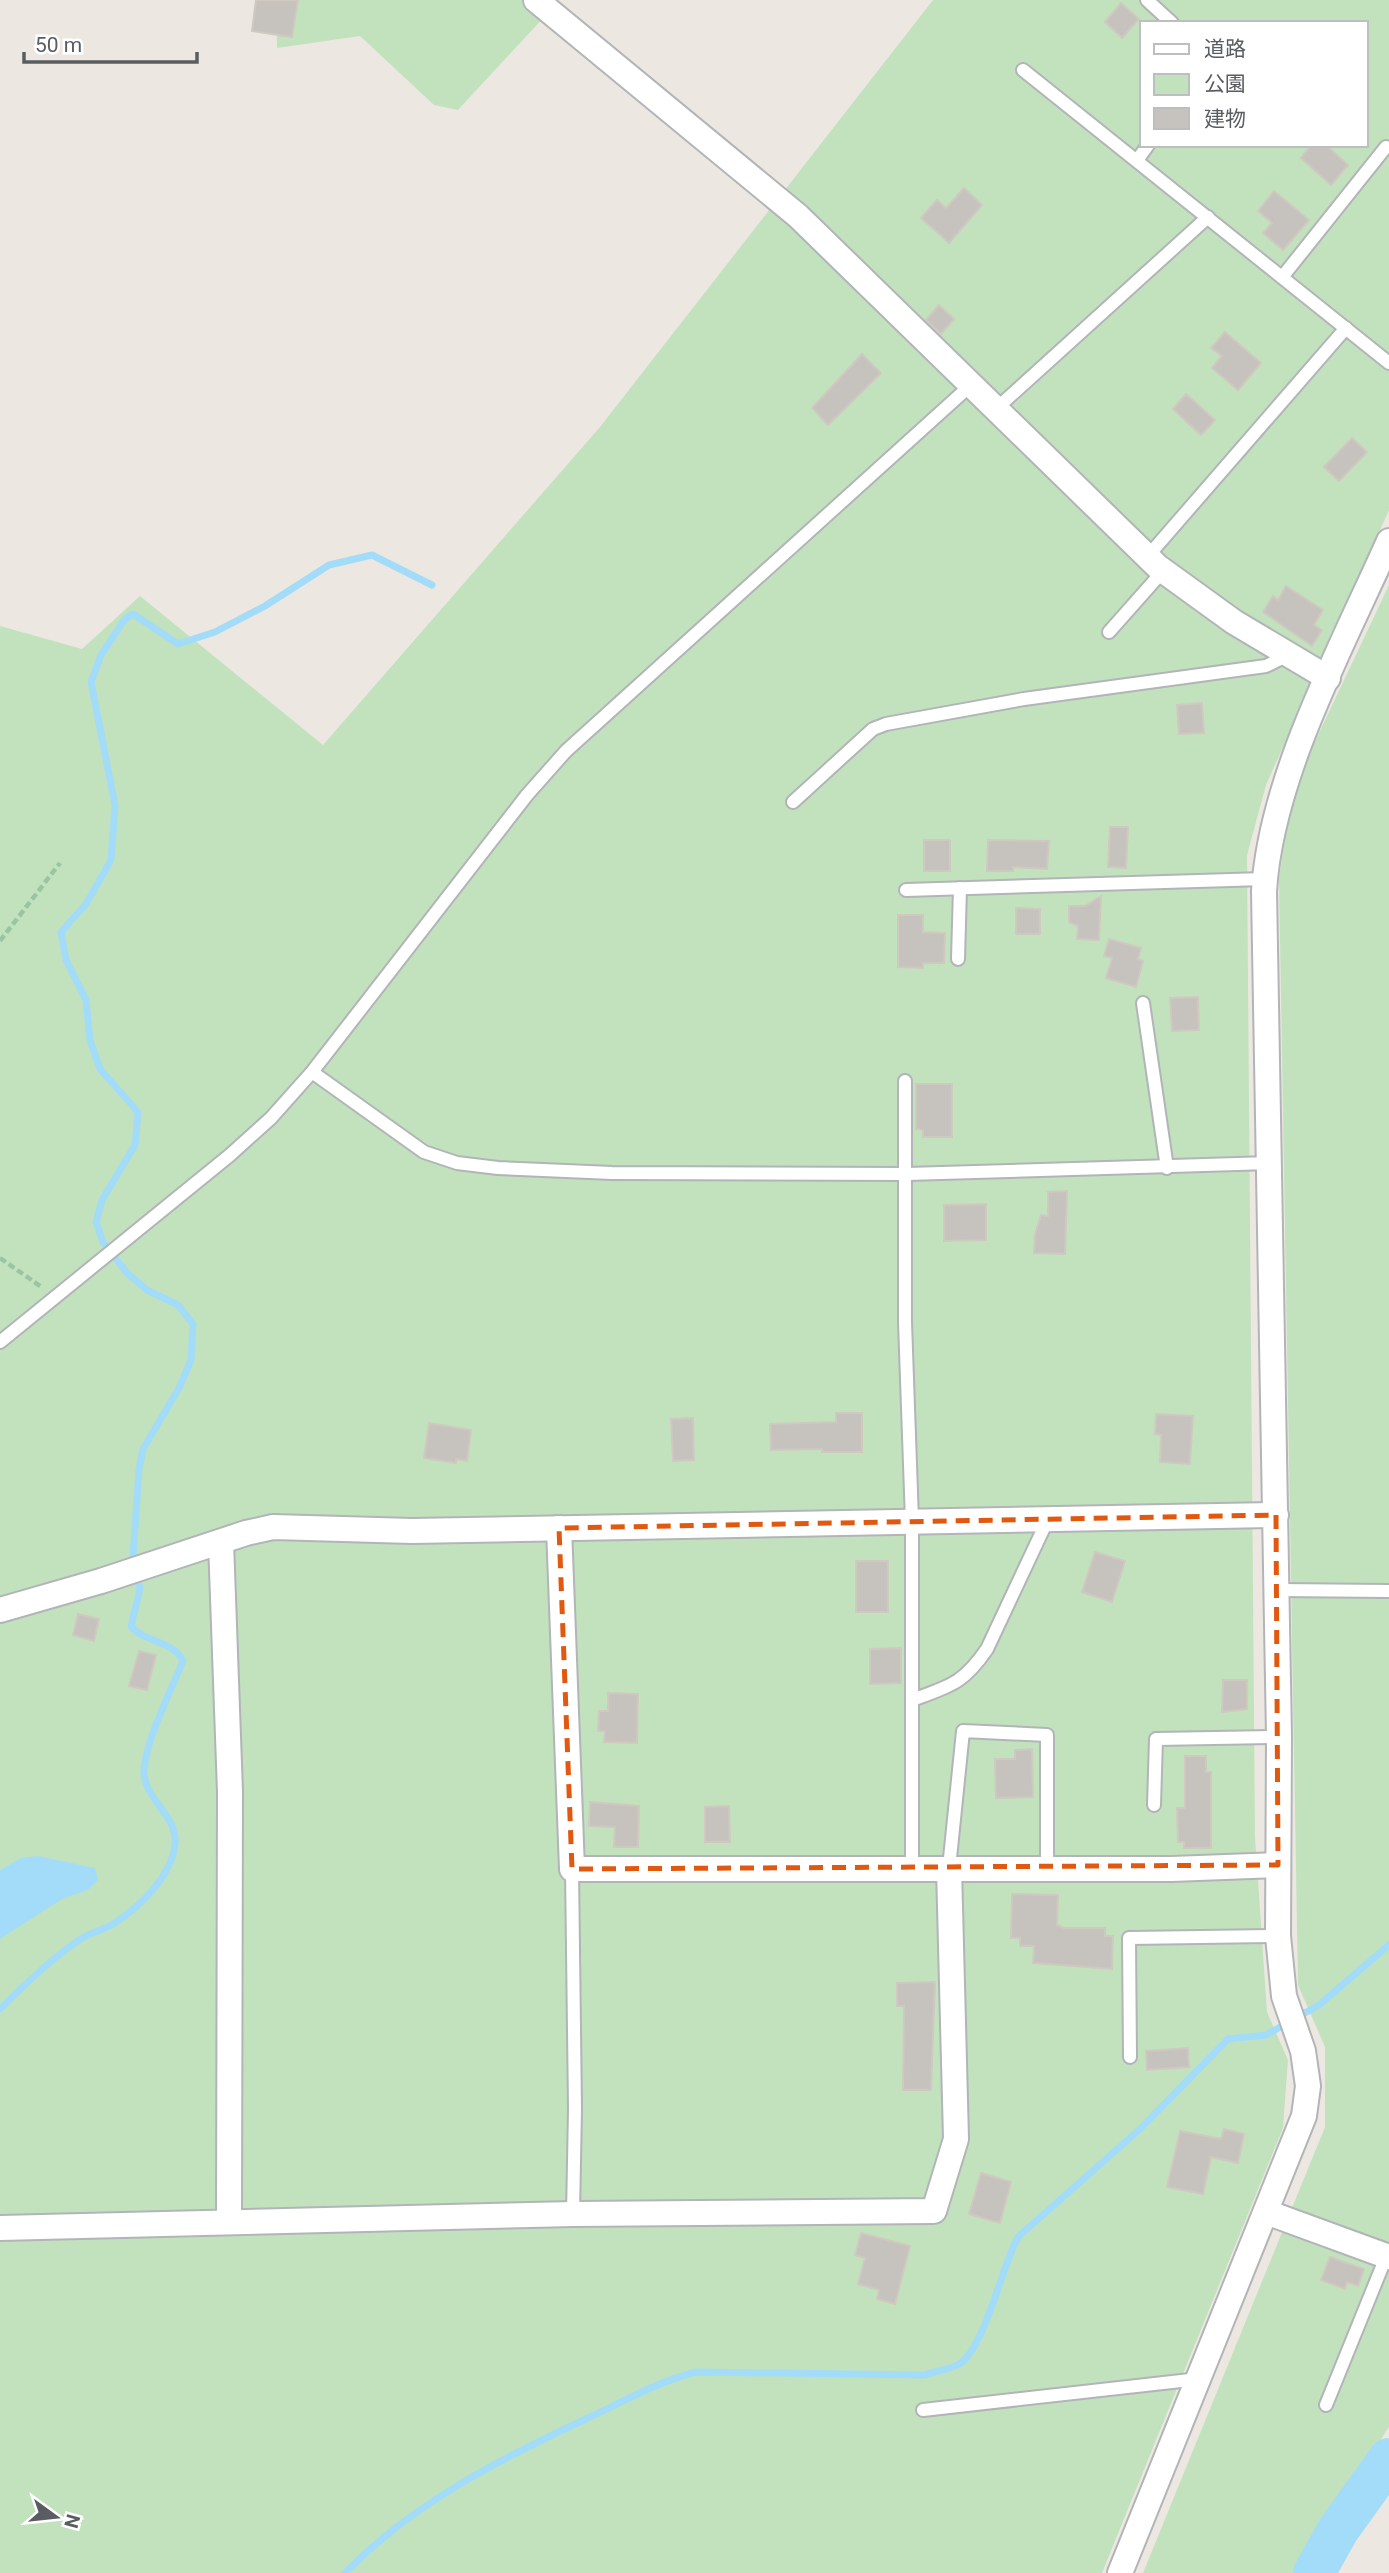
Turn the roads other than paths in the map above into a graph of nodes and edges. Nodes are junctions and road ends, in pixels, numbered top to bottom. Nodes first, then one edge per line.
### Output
1 (536, 0) edge
2 (1147, 0) edge
3 (1170, 21) edge
4 (1023, 70) dead end
5 (1147, 147) edge
6 (1386, 147) dead end
7 (1138, 159) junction
8 (1208, 217) junction
9 (1283, 276) junction
10 (1346, 328) junction
11 (1389, 363) edge
12 (972, 384) junction
13 (997, 408) junction
14 (1389, 541) edge
15 (1155, 564) junction
16 (1109, 632) dead end
17 (1289, 655) junction
18 (1328, 678) junction
19 (793, 802) dead end
20 (1264, 879) junction
21 (960, 888) junction
22 (906, 890) dead end
23 (958, 959) dead end
24 (1143, 1003) dead end
25 (312, 1072) junction
26 (905, 1081) dead end
27 (1271, 1163) junction
28 (1167, 1168) junction
29 (907, 1174) junction
30 (0, 1342) edge
31 (1276, 1516) junction
32 (1048, 1519) junction
33 (912, 1521) junction
34 (559, 1528) junction
35 (221, 1542) junction
36 (1277, 1590) junction
37 (1389, 1591) edge
38 (0, 1610) edge
39 (912, 1700) junction
40 (1279, 1737) junction
41 (1154, 1805) dead end
42 (1278, 1865) junction
43 (912, 1868) junction
44 (949, 1868) junction
45 (1046, 1868) junction
46 (572, 1869) junction
47 (1278, 1936) junction
48 (1130, 2057) dead end
49 (1266, 2212) junction
50 (573, 2214) junction
51 (229, 2221) junction
52 (0, 2228) edge
53 (1387, 2257) edge
54 (1199, 2379) junction
55 (1326, 2405) dead end
56 (923, 2410) dead end
57 (1120, 2573) edge

1 - 12 street
2 - 3 lane
4 - 7 lane
5 - 7 lane
6 - 9 lane
7 - 8 lane
8 - 9 lane
8 - 13 lane
9 - 10 lane
10 - 11 lane
10 - 15 lane
12 - 13 street
12 - 25 lane
13 - 15 street
14 - 18 street
15 - 16 lane
15 - 17 street
17 - 18 street
17 - 19 lane
18 - 20 street
20 - 21 lane
20 - 27 street
21 - 22 lane
21 - 23 lane
24 - 28 lane
25 - 29 lane
25 - 30 lane
26 - 29 lane
27 - 28 lane
27 - 31 street
28 - 29 lane
29 - 33 lane
31 - 32 street
31 - 36 street
32 - 33 street
32 - 39 lane
33 - 34 street
33 - 39 lane
34 - 35 street
34 - 46 street
35 - 38 street
35 - 51 street
36 - 37 lane
36 - 40 street
39 - 43 lane
40 - 41 lane
40 - 42 street
42 - 45 street
42 - 47 street
43 - 44 street
43 - 46 street
44 - 45 street
44 - 45 lane
44 - 50 street
46 - 50 lane
47 - 48 lane
47 - 49 street
49 - 53 street
49 - 54 street
50 - 51 street
51 - 52 street
53 - 55 lane
54 - 56 lane
54 - 57 street

